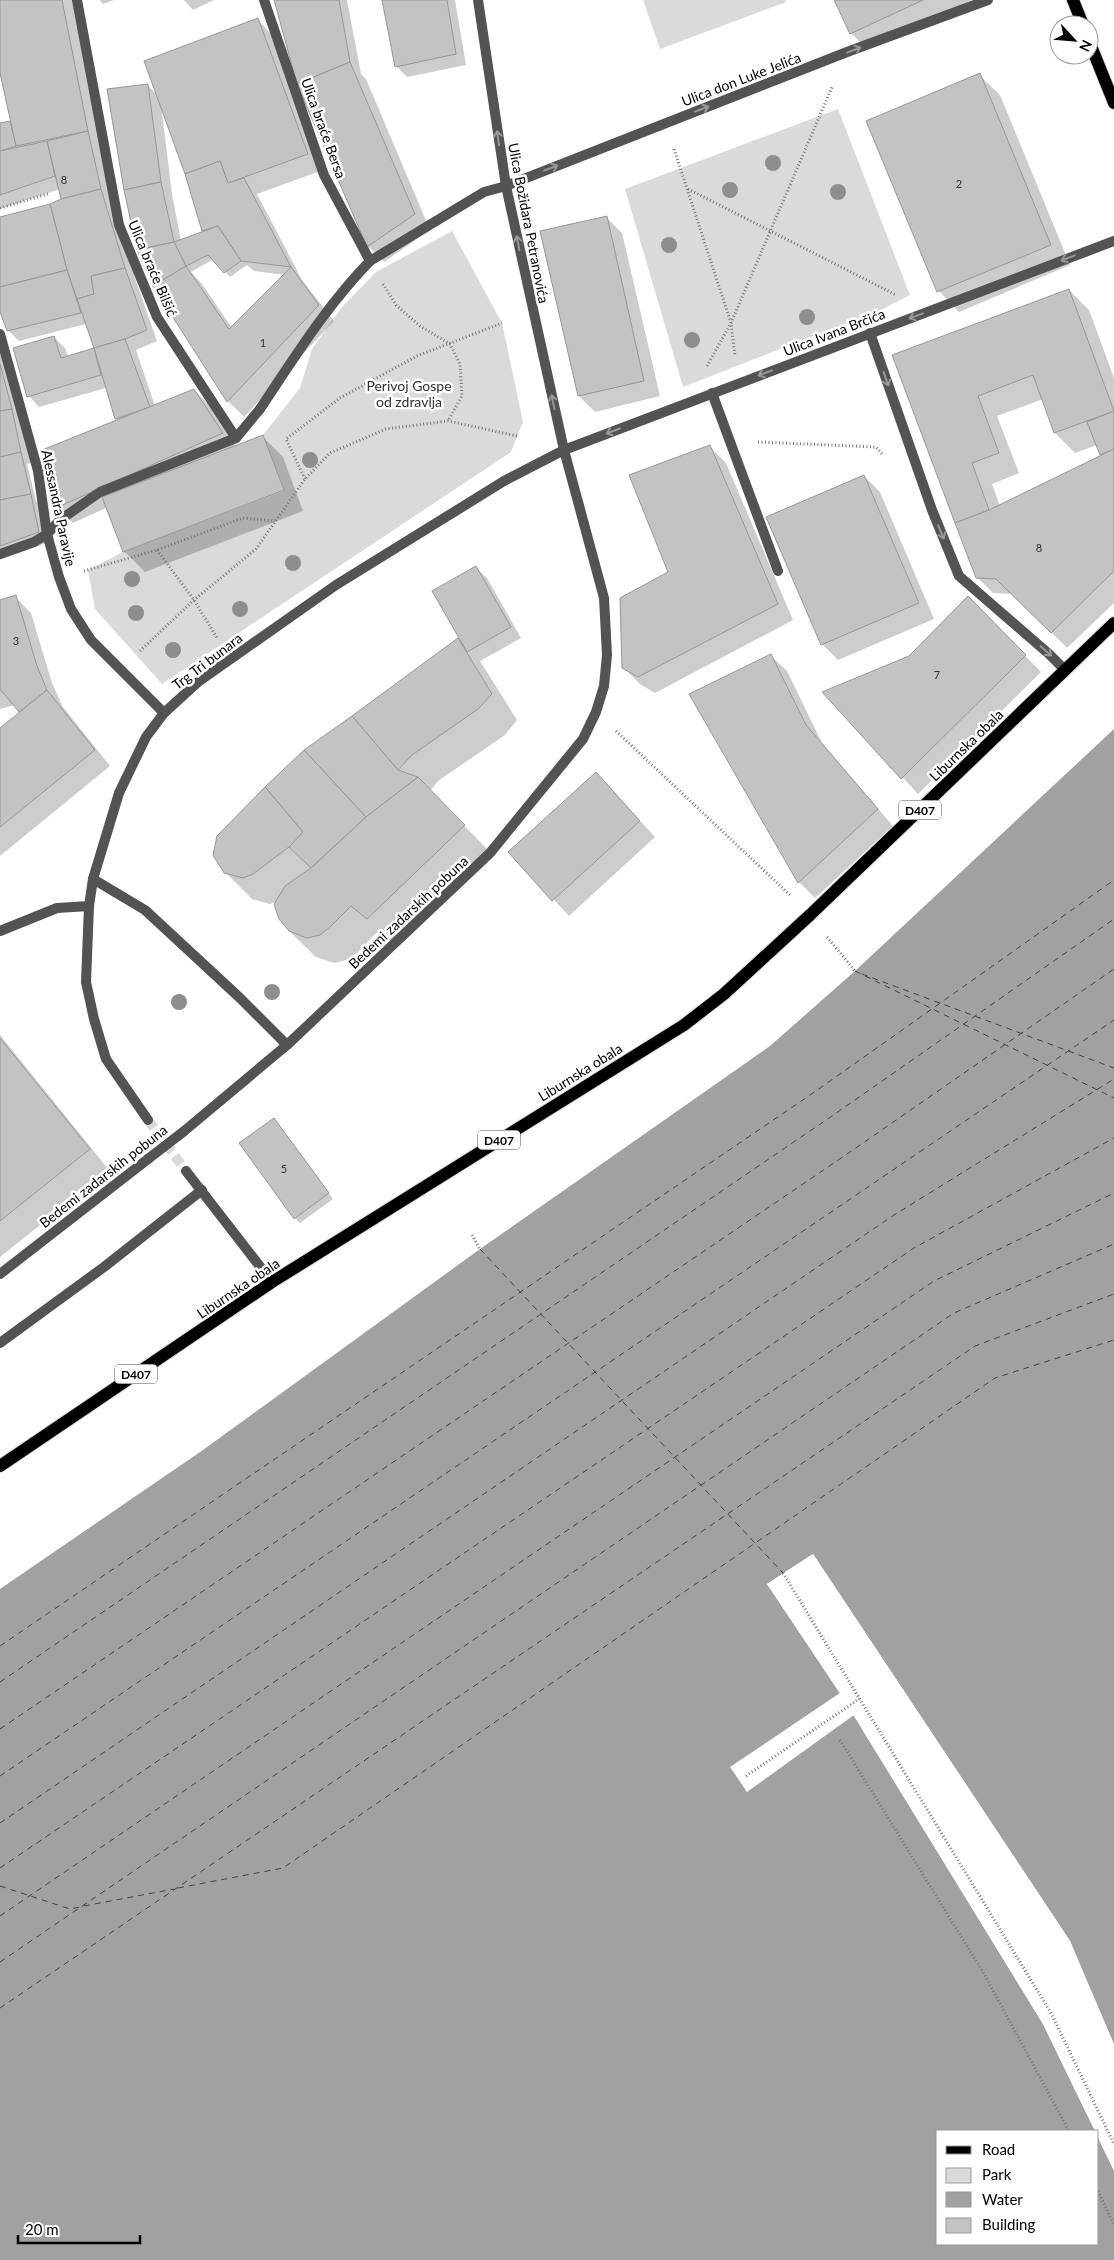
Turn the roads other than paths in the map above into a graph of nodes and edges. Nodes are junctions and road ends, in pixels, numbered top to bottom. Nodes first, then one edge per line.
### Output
1 (77, 0) edge
2 (264, 0) edge
3 (478, 0) edge
4 (988, 0) edge
5 (1073, 0) edge
6 (1079, 15) edge
7 (1099, 65) edge
8 (1114, 103) edge
9 (506, 186) junction
10 (1114, 241) edge
11 (370, 261) junction
12 (870, 333) junction
13 (0, 334) edge
14 (712, 393) junction
15 (236, 438) junction
16 (564, 450) junction
17 (47, 534) junction
18 (0, 554) edge
19 (778, 571) dead end
20 (1114, 623) edge
21 (1065, 670) junction
22 (164, 713) junction
23 (93, 878) junction
24 (88, 906) junction
25 (0, 931) edge
26 (287, 1046) junction
27 (148, 1120) tunnel mouth
28 (186, 1171) tunnel mouth
29 (202, 1190) junction
30 (0, 1274) edge
31 (272, 1282) junction
32 (0, 1343) edge
33 (0, 1466) edge

1 - 15 street, Ulica braće Bilšić
2 - 11 street, Ulica braće Bersa
9 -> 3 street, Ulica Božidara Petranovića
9 -> 4 street, Ulica don Luke Jelića
5 - 6 main road
7 - 8 main road
9 - 11 street
16 -> 9 street, Ulica Božidara Petranovića
10 -> 12 street, Ulica Ivana Brčića
11 - 15 street
12 -> 14 street, Ulica Ivana Brčića
12 -> 21 street
13 - 17 street, Alessandra Paravije
14 -> 16 street, Ulica Ivana Brčića
14 - 19 street
15 - 17 street
16 - 22 street, Trg Tri bunara
16 - 26 street, Bedemi zadarskih pobuna
17 - 18 street
17 - 22 street, Alessandra Paravije
20 - 21 main road, Liburnska obala / D407
21 - 31 main road, Liburnska obala / D407
22 - 23 street, Trg Tri bunara
23 - 24 street, Trg Tri bunara
23 - 26 street
24 - 25 street
24 - 27 street, Trg Tri bunara
26 - 30 street, Bedemi zadarskih pobuna, bridge
28 - 29 street
29 - 31 street
29 - 32 street
31 - 33 main road, Liburnska obala / D407

